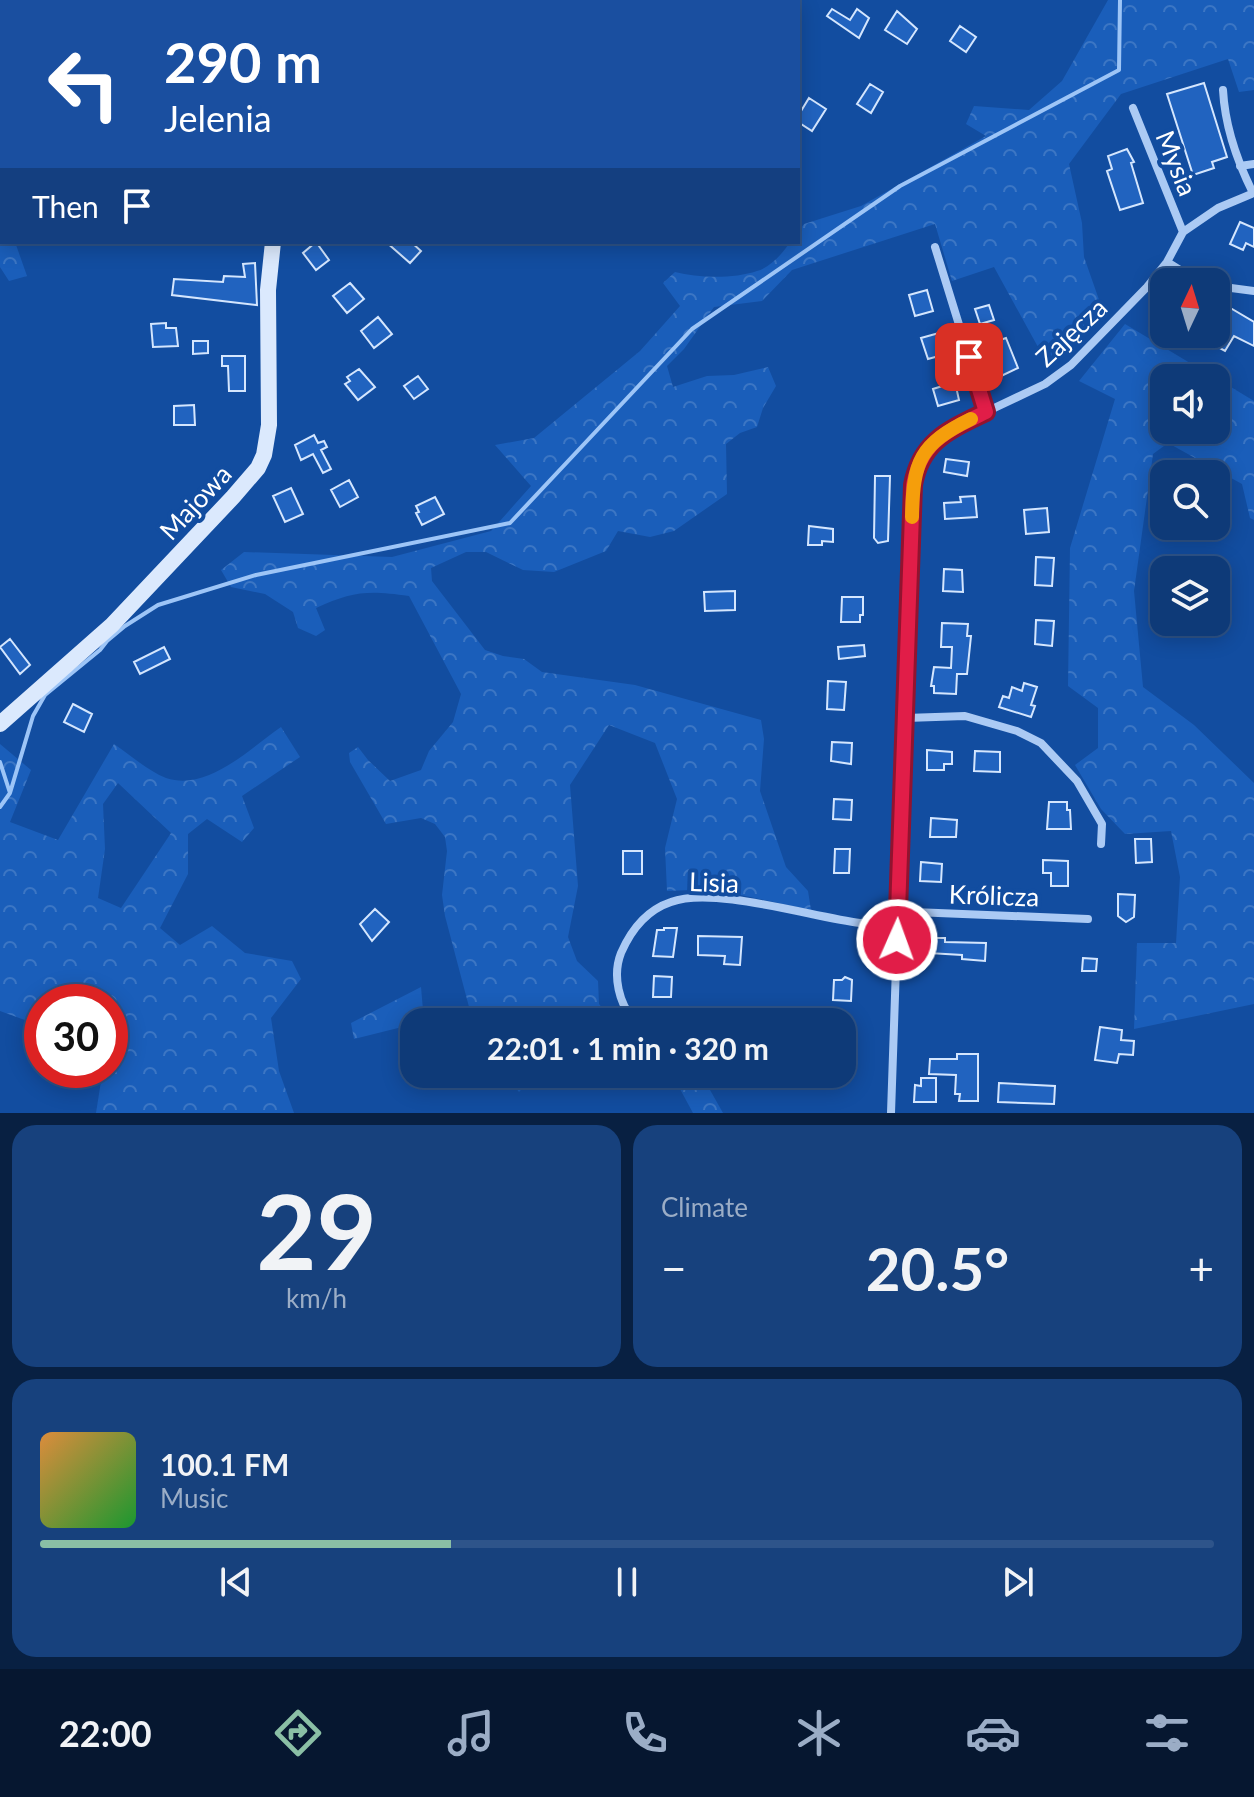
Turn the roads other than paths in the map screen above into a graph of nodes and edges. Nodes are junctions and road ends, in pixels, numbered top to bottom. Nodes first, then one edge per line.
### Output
1 (1223, 90) dead end
2 (1133, 108) dead end
3 (1254, 164) edge
4 (1240, 166) junction
5 (1254, 193) edge
6 (1183, 232) junction
7 (273, 244) edge
8 (935, 247) dead end
9 (1167, 262) junction
10 (1177, 268) edge
11 (1230, 288) edge
12 (1254, 291) edge
13 (986, 412) junction
14 (906, 718) junction
15 (0, 724) edge
16 (1101, 844) dead end
17 (898, 912) junction
18 (1088, 919) dead end
19 (624, 1008) edge
20 (891, 1113) edge

1 - 4 street
2 - 6 street, Mysia
3 - 4 street
4 - 5 street
5 - 6 street, Zajęcza
6 - 9 street, Zajęcza
7 - 15 street, Majowa
8 - 13 street
9 - 10 street
9 - 13 street, Zajęcza
11 - 12 street
13 - 14 street, Zajęcza
14 - 16 street
14 - 17 street, Zajęcza
17 - 18 street, Królicza
17 - 19 street, Lisia
17 - 20 street, Zajęcza

